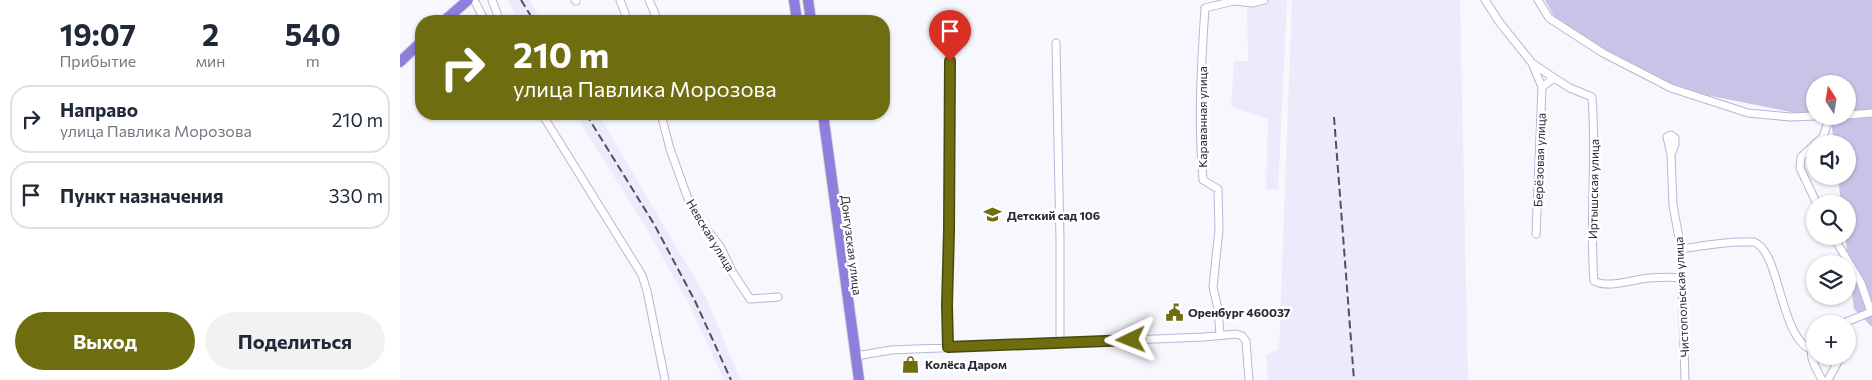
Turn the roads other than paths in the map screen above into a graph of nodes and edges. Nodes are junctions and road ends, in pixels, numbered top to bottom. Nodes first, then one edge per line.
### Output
1 (468, 0) edge
2 (474, 0) edge
3 (492, 0) edge
4 (620, 0) edge
5 (649, 0) edge
6 (794, 0) edge
7 (808, 0) edge
8 (1264, 0) edge
9 (1485, 0) edge
10 (1538, 0) edge
11 (451, 15) edge
12 (482, 15) edge
13 (498, 15) edge
14 (626, 15) edge
15 (655, 15) edge
16 (796, 15) edge
17 (810, 15) edge
18 (950, 42) dead end
19 (1056, 43) dead end
20 (415, 48) edge
21 (400, 62) edge
22 (1532, 64) junction
23 (1554, 78) junction
24 (1542, 86) junction
25 (1872, 113) edge
26 (1856, 114) edge
27 (1806, 116) edge
28 (546, 120) edge
29 (663, 120) edge
30 (822, 120) edge
31 (1806, 152) edge
32 (1671, 154) dead end
33 (1806, 181) edge
34 (1536, 234) dead end
35 (1838, 245) edge
36 (1681, 249) junction
37 (1683, 278) junction
38 (778, 297) dead end
39 (1871, 313) edge
40 (1856, 318) edge
41 (1220, 335) junction
42 (1060, 342) junction
43 (948, 347) junction
44 (1806, 347) edge
45 (856, 356) junction
46 (1815, 365) edge
47 (1836, 365) edge
48 (664, 380) edge
49 (859, 380) edge
50 (1249, 380) edge
51 (1685, 380) edge
52 (1822, 380) edge
53 (1828, 380) edge

1 - 11 highway
2 - 12 street
3 - 13 street
4 - 14 street
5 - 15 street
6 - 16 highway
7 - 17 highway
8 - 41 street, Караванная улица
9 - 22 street
10 - 27 street
18 - 43 street
19 - 42 street
20 - 21 highway
22 - 23 street
22 - 24 street
23 - 24 street
23 - 37 street, Иртышская улица
24 - 34 street, Берёзовая улица
25 - 26 street
28 - 48 street
29 - 38 street, Невская улица
30 - 45 highway, Донгузская улица
31 - 33 street
32 - 36 street, Чистопольская улица
35 - 39 street
36 - 37 street, Чистопольская улица
36 - 44 street
37 - 51 street, Чистопольская улица
39 - 40 street
41 - 42 street
41 - 50 street
42 - 43 street
43 - 45 street
45 - 49 highway, Донгузская улица
46 - 52 street
47 - 53 street

